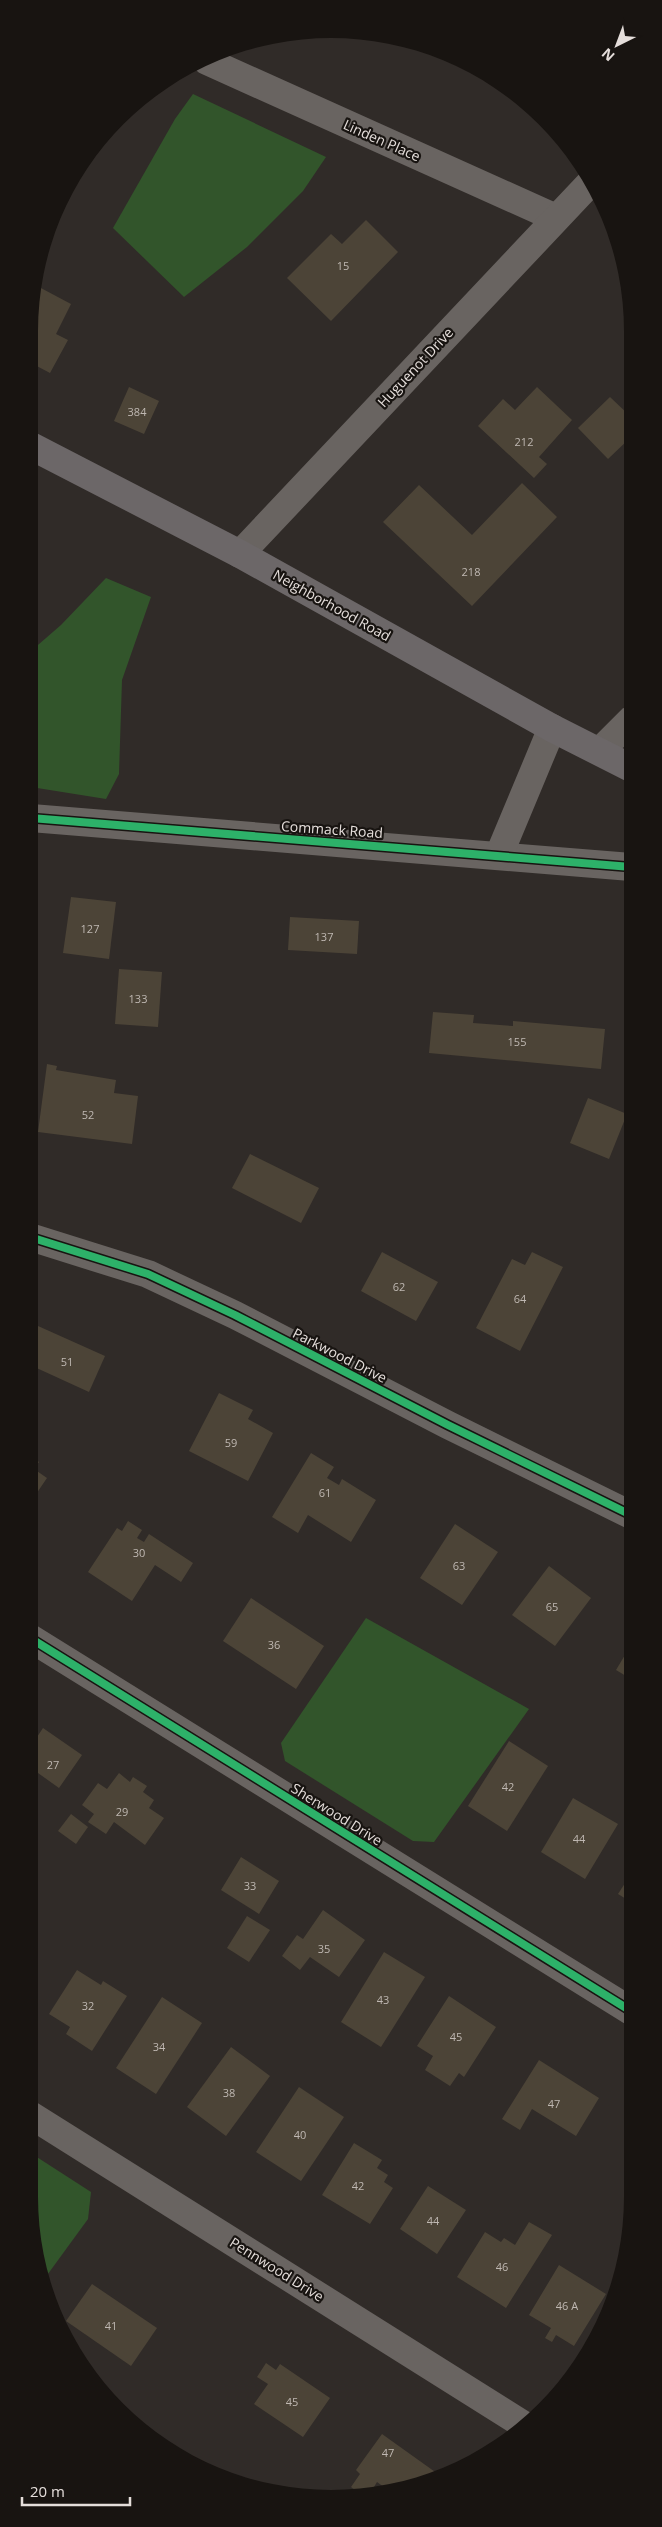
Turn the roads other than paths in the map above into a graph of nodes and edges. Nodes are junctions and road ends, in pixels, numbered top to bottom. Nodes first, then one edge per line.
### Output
1 (211, 64) edge
2 (586, 187) edge
3 (556, 218) junction
4 (38, 450) edge
5 (240, 554) junction
6 (624, 727) edge
7 (552, 728) junction
8 (600, 751) junction
9 (624, 764) edge
10 (38, 819) edge
11 (499, 855) junction
12 (624, 866) edge
13 (38, 1240) edge
14 (624, 1512) edge
15 (38, 1643) edge
16 (624, 2007) edge
17 (38, 2120) edge
18 (519, 2422) edge

1 - 3 street, Linden Place
2 - 3 street, Huguenot Drive
3 - 5 street, Huguenot Drive
4 - 5 main road, Neighborhood Road
5 - 7 main road, Neighborhood Road
6 - 8 street
7 - 8 main road, Neighborhood Road
7 - 11 street
8 - 9 main road, Neighborhood Road
10 - 11 street, Commack Road
11 - 12 street, Commack Road
13 - 14 street, Parkwood Drive
15 - 16 street, Sherwood Drive
17 - 18 street, Pennwood Drive

